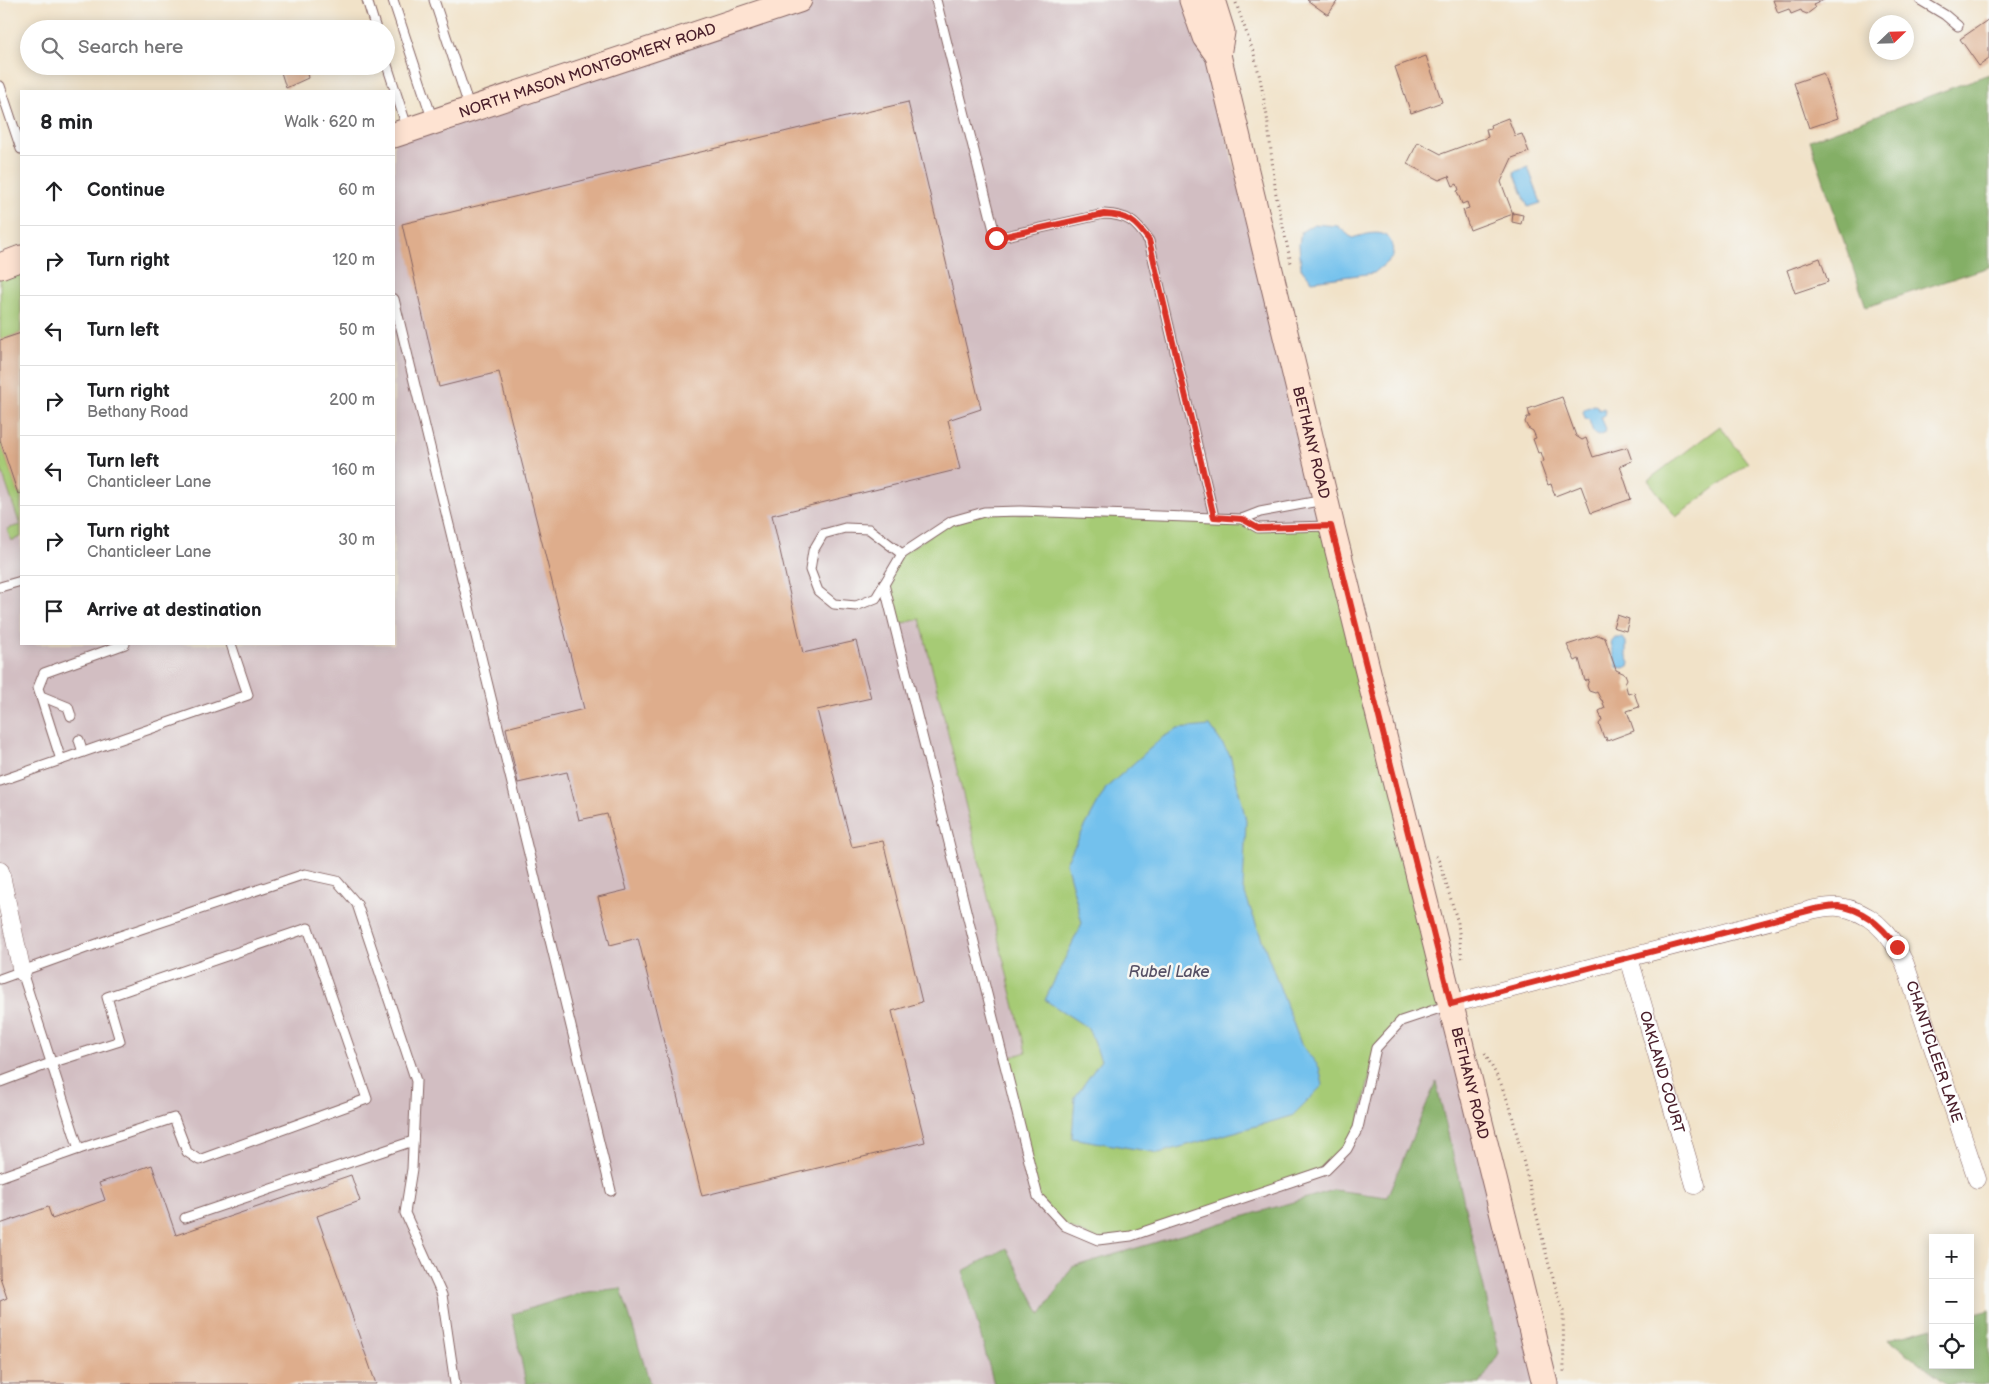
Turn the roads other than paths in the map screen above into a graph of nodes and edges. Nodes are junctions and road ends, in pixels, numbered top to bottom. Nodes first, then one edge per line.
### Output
1 (367, 0) edge
2 (393, 0) edge
3 (434, 0) edge
4 (812, 0) edge
5 (936, 0) edge
6 (1192, 0) edge
7 (1212, 0) edge
8 (1920, 0) edge
9 (790, 4) edge
10 (373, 20) edge
11 (1958, 26) dead end
12 (1218, 55) junction
13 (389, 75) edge
14 (0, 86) edge
15 (392, 90) edge
16 (395, 104) edge
17 (470, 109) junction
18 (433, 122) junction
19 (401, 132) edge
20 (20, 146) edge
21 (20, 258) edge
22 (0, 266) edge
23 (395, 303) edge
24 (1324, 500) junction
25 (1214, 517) junction
26 (1242, 519) junction
27 (1331, 526) junction
28 (902, 554) junction
29 (20, 581) edge
30 (884, 584) junction
31 (0, 587) edge
32 (122, 645) edge
33 (231, 645) edge
34 (41, 696) junction
35 (71, 716) dead end
36 (79, 740) dead end
37 (83, 752) junction
38 (62, 760) junction
39 (0, 781) edge
40 (0, 871) edge
41 (1629, 958) junction
42 (22, 972) junction
43 (0, 979) edge
44 (1451, 1004) junction
45 (51, 1063) junction
46 (0, 1082) edge
47 (413, 1141) junction
48 (79, 1148) junction
49 (0, 1177) edge
50 (1977, 1178) dead end
51 (1694, 1185) dead end
52 (611, 1190) dead end
53 (185, 1218) dead end
54 (1554, 1380) edge
55 (455, 1384) edge

1 - 10 lane
2 - 18 lane
3 - 17 lane
4 - 9 main road, NORTH MASON MONTGOMERY ROAD
5 - 25 lane
6 - 12 main road, BETHANY ROAD
7 - 12 main road, BETHANY ROAD
8 - 11 lane
9 - 17 main road, NORTH MASON MONTGOMERY ROAD
12 - 24 main road, BETHANY ROAD
13 - 15 lane
14 - 20 lane
16 - 19 lane
17 - 18 main road, NORTH MASON MONTGOMERY ROAD
18 - 19 main road, NORTH MASON MONTGOMERY ROAD
21 - 22 main road
23 - 52 lane
24 - 26 lane
24 - 27 main road, BETHANY ROAD
25 - 26 lane
25 - 28 lane
26 - 27 lane
27 - 44 main road, BETHANY ROAD
28 - 30 lane
28 - 30 lane
29 - 31 lane
30 - 44 lane
32 - 34 lane
33 - 37 lane
34 - 35 lane
34 - 38 lane
36 - 37 lane
37 - 38 lane
38 - 39 lane
40 - 42 street
41 - 44 street, CHANTICLEER LANE
41 - 50 street, CHANTICLEER LANE
41 - 51 street, OAKLAND COURT
42 - 43 lane
42 - 45 lane
42 - 47 lane
44 - 54 main road, BETHANY ROAD
45 - 46 lane
45 - 48 lane
45 - 48 lane
47 - 53 lane
47 - 55 lane
48 - 49 lane

